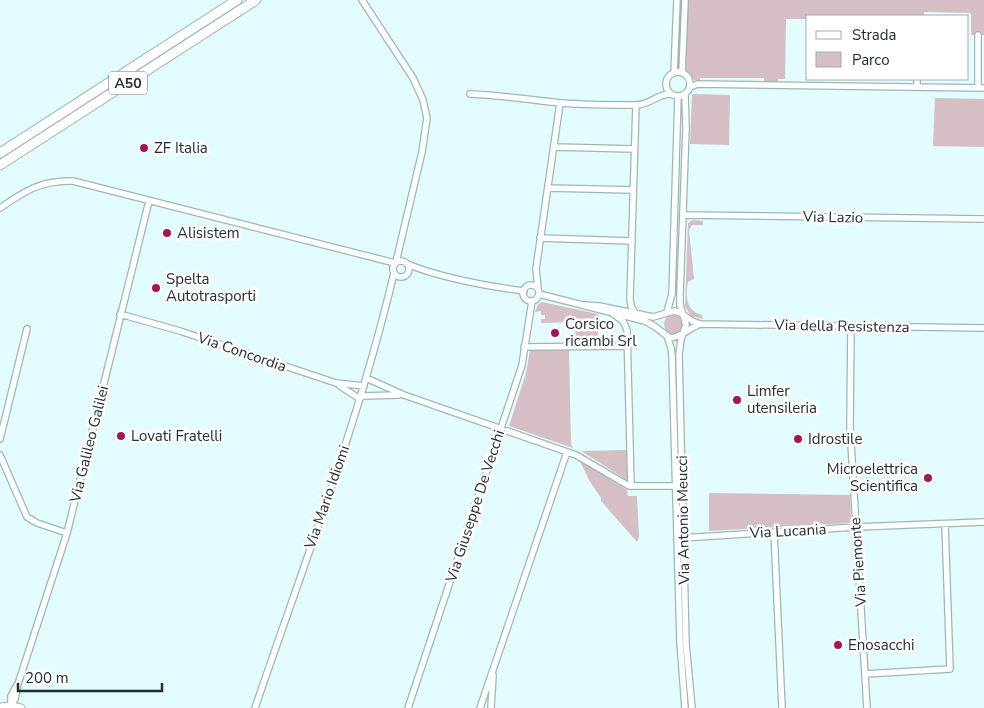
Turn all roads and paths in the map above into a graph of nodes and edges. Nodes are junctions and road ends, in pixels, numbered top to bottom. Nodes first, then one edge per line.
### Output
1 (237, 0) edge
2 (256, 0) edge
3 (362, 0) edge
4 (677, 0) edge
5 (685, 0) edge
6 (978, 35) dead end
7 (674, 73) junction
8 (682, 73) junction
9 (848, 80) edge
10 (917, 80) edge
11 (690, 84) junction
12 (666, 85) junction
13 (848, 86) junction
14 (917, 87) junction
15 (981, 88) edge
16 (470, 94) dead end
17 (670, 94) junction
18 (685, 94) junction
19 (678, 96) junction
20 (657, 97) junction
21 (560, 102) junction
22 (636, 105) junction
23 (554, 147) junction
24 (634, 149) junction
25 (0, 153) edge
26 (0, 165) edge
27 (548, 188) junction
28 (633, 190) junction
29 (148, 201) junction
30 (0, 208) edge
31 (683, 215) junction
32 (984, 219) edge
33 (540, 238) junction
34 (632, 241) junction
35 (400, 250) junction
36 (406, 263) junction
37 (396, 269) junction
38 (420, 269) junction
39 (536, 269) junction
40 (407, 273) junction
41 (525, 289) junction
42 (538, 291) junction
43 (630, 299) junction
44 (532, 301) junction
45 (584, 305) junction
46 (619, 310) junction
47 (612, 313) junction
48 (120, 314) junction
49 (665, 314) junction
50 (682, 315) junction
51 (636, 317) junction
52 (700, 324) junction
53 (850, 326) junction
54 (984, 328) edge
55 (27, 329) dead end
56 (627, 330) junction
57 (661, 331) junction
58 (683, 333) junction
59 (667, 336) junction
60 (628, 346) junction
61 (524, 347) junction
62 (366, 378) junction
63 (336, 383) junction
64 (364, 386) junction
65 (404, 395) junction
66 (360, 397) junction
67 (501, 428) junction
68 (0, 439) edge
69 (567, 452) junction
70 (0, 455) edge
71 (631, 486) junction
72 (675, 486) junction
73 (984, 522) edge
74 (945, 524) junction
75 (856, 527) junction
76 (774, 532) junction
77 (67, 533) junction
78 (683, 538) junction
79 (494, 667) junction
80 (865, 674) junction
81 (0, 706) edge
82 (11, 707) edge
83 (21, 708) edge
84 (255, 708) edge
85 (408, 708) edge
86 (480, 708) edge
87 (491, 708) edge
88 (685, 708) edge
89 (692, 708) edge
90 (782, 708) edge
91 (867, 708) edge

1 - 25 highway, A50
2 - 26 highway, A50
3 - 35 street, Via Mario Idiomi
4 - 7 street
5 - 8 street
6 - 15 street
7 - 8 street
7 - 12 street
8 - 11 street
9 - 13 street
10 - 14 street
11 - 13 street
11 - 18 street
12 - 17 street
12 - 20 street
13 - 14 street
14 - 15 street
16 - 21 street
17 - 19 street
17 - 20 street
18 - 19 street
18 - 31 street
19 - 49 street
20 - 22 street
21 - 22 street
21 - 23 street
22 - 24 street
23 - 24 street
23 - 27 street
24 - 28 street
27 - 28 street
27 - 33 street
28 - 34 street
29 - 30 street
29 - 37 street
29 - 48 street, Via Galileo Galilei
31 - 32 street, Via Lazio
31 - 50 street
33 - 34 street
33 - 39 street
34 - 43 street
35 - 36 street
35 - 37 street, Via Mario Idiomi
36 - 37 street
36 - 38 street
36 - 40 street
37 - 40 street
37 - 62 street, Via Mario Idiomi
38 - 40 street
38 - 41 street
39 - 41 street
39 - 42 street
41 - 42 street
41 - 44 street
42 - 44 street
42 - 45 street
43 - 46 street
43 - 51 street
44 - 61 street, Via Giuseppe De Vecchi
45 - 46 street
45 - 47 street
46 - 51 street
47 - 51 street
47 - 56 street
48 - 63 street, Via Concordia
48 - 77 street, Via Galileo Galilei
49 - 50 street
49 - 51 street
49 - 57 street
50 - 52 street, Via della Resistenza
50 - 58 street
51 - 56 street
51 - 57 street
52 - 53 street, Via della Resistenza
52 - 58 street, Via della Resistenza
53 - 54 street, Via della Resistenza
53 - 75 street, Via Piemonte
55 - 68 street
56 - 60 street
57 - 59 street
58 - 59 street
58 - 78 street, Via Antonio Meucci
59 - 72 street, Via Antonio Meucci
60 - 61 street
60 - 71 street
61 - 67 street, Via Giuseppe De Vecchi
62 - 64 street, Via Mario Idiomi
62 - 65 street
63 - 64 street, Via Concordia
63 - 66 street
64 - 66 street, Via Mario Idiomi
65 - 66 street
65 - 67 street
66 - 84 street, Via Mario Idiomi
67 - 69 street
67 - 85 street, Via Giuseppe De Vecchi
69 - 71 street
69 - 79 street
70 - 77 street
71 - 72 street
72 - 88 street, Via Antonio Meucci
73 - 74 street, Via Lucania
74 - 75 street, Via Lucania
74 - 80 street
75 - 76 street, Via Lucania
75 - 80 street, Via Piemonte
76 - 78 street, Via Lucania
76 - 90 street
77 - 82 street, Via Galileo Galilei
78 - 89 street, Via Antonio Meucci
79 - 86 street
79 - 87 street
80 - 91 street, Via Piemonte
81 - 82 main road
82 - 83 main road

